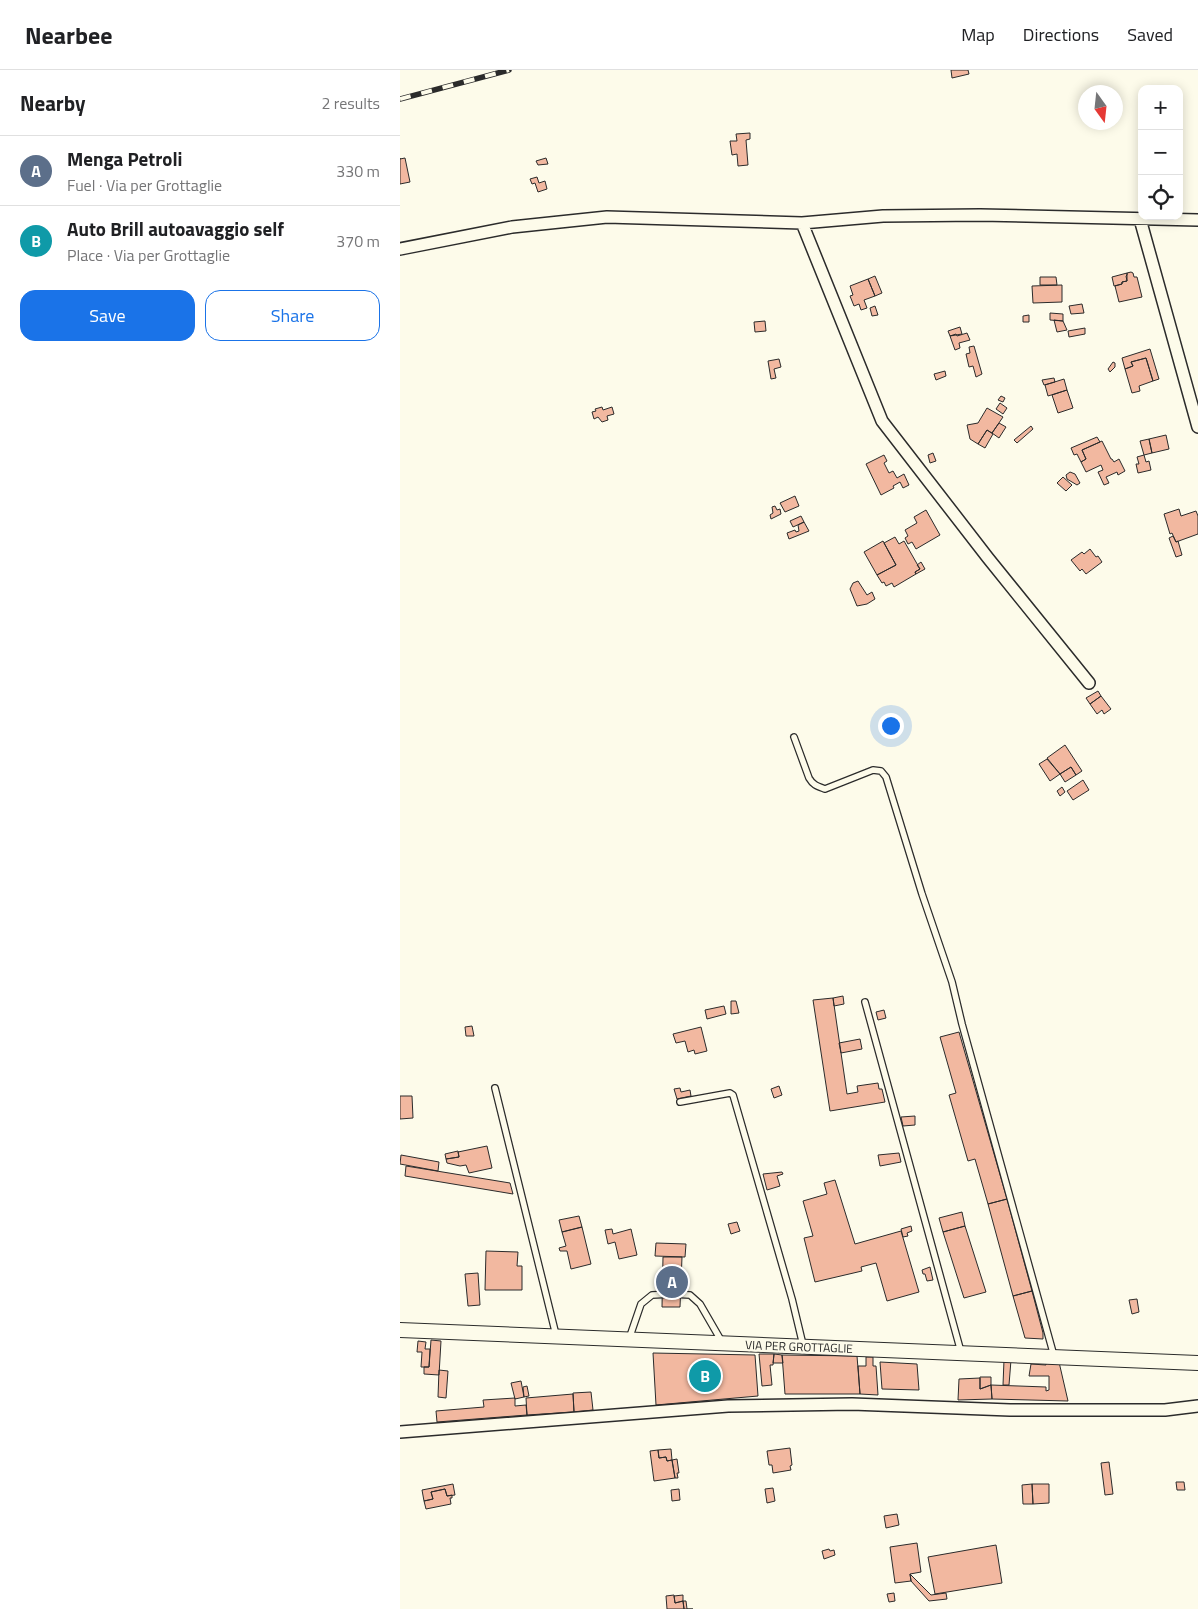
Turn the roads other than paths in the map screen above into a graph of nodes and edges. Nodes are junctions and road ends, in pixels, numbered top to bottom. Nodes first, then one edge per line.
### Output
1 (1138, 219) edge
2 (1140, 220) edge
3 (1183, 220) edge
4 (1198, 220) edge
5 (802, 223) junction
6 (400, 249) edge
7 (1198, 427) edge
8 (1089, 683) dead end
9 (794, 737) dead end
10 (865, 1002) dead end
11 (495, 1088) dead end
12 (680, 1102) dead end
13 (400, 1330) edge
14 (557, 1337) junction
15 (629, 1340) junction
16 (723, 1344) junction
17 (804, 1347) junction
18 (962, 1354) junction
19 (1054, 1358) junction
20 (1198, 1363) edge
21 (1198, 1406) edge
22 (400, 1432) edge

1 - 5 street
2 - 7 street
3 - 4 street
5 - 6 street
5 - 8 street
9 - 19 lane
10 - 18 lane
11 - 14 lane
12 - 17 lane
13 - 14 street, VIA PER GROTTAGLIE
14 - 15 street, VIA PER GROTTAGLIE
15 - 16 street, VIA PER GROTTAGLIE
15 - 16 lane
16 - 17 street, VIA PER GROTTAGLIE
17 - 18 street, VIA PER GROTTAGLIE
18 - 19 street, VIA PER GROTTAGLIE
19 - 20 street, VIA PER GROTTAGLIE
21 - 22 street

